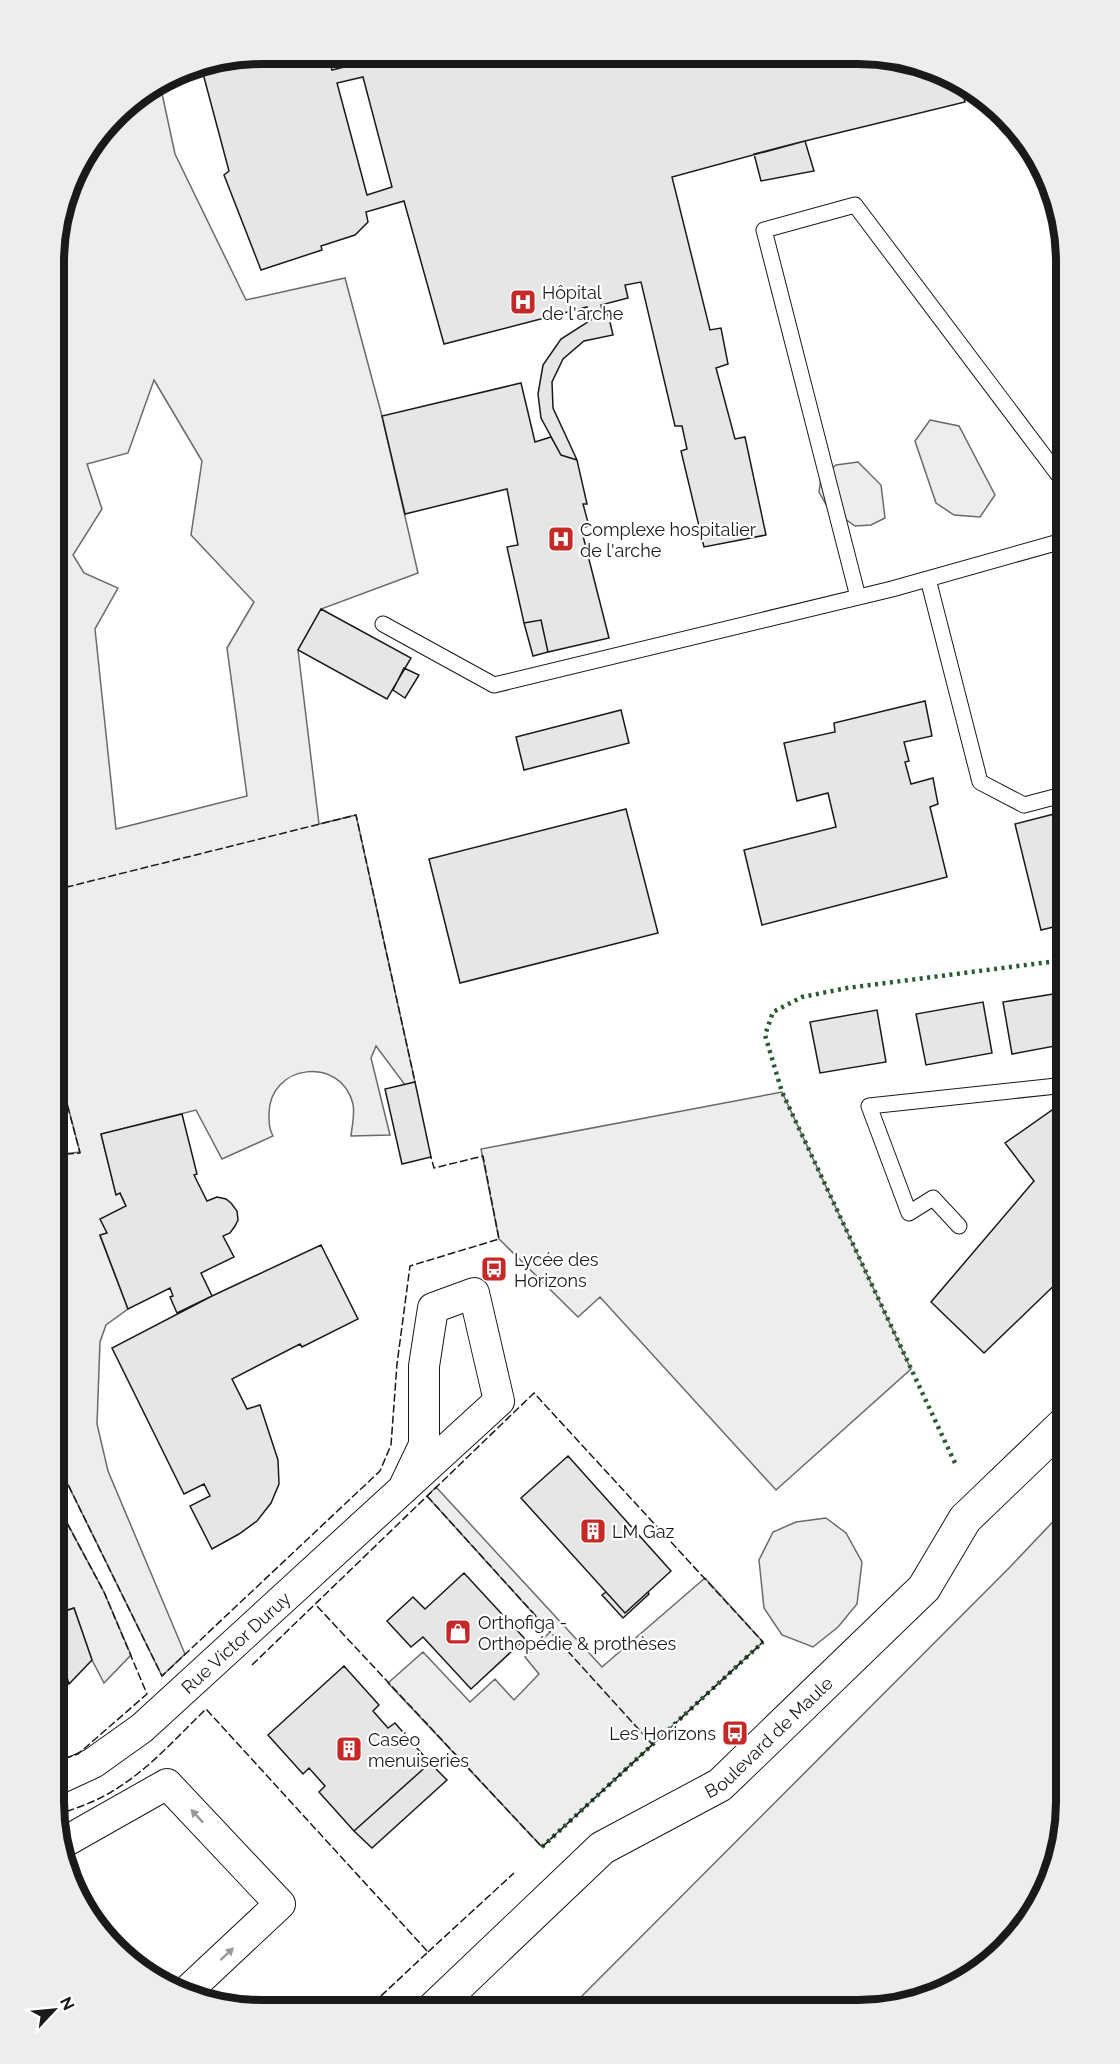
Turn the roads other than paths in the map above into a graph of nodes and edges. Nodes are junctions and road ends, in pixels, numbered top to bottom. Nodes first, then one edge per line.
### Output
1 (1056, 472) edge
2 (1056, 543) edge
3 (928, 579) junction
4 (858, 597) junction
5 (383, 624) dead end
6 (1056, 797) edge
7 (1055, 1086) edge
8 (959, 1226) dead end
9 (1055, 1432) edge
10 (403, 1489) junction
11 (64, 1776) edge
12 (68, 1840) edge
13 (192, 1986) edge
14 (442, 2000) edge

1 - 4 lane
2 - 3 lane
3 - 4 lane
3 - 6 lane
4 - 5 lane
7 - 8 lane
9 - 14 main road, Boulevard de Maule
10 - 10 street, Rue Victor Duruy
10 - 11 street, Rue Victor Duruy
13 -> 12 street

